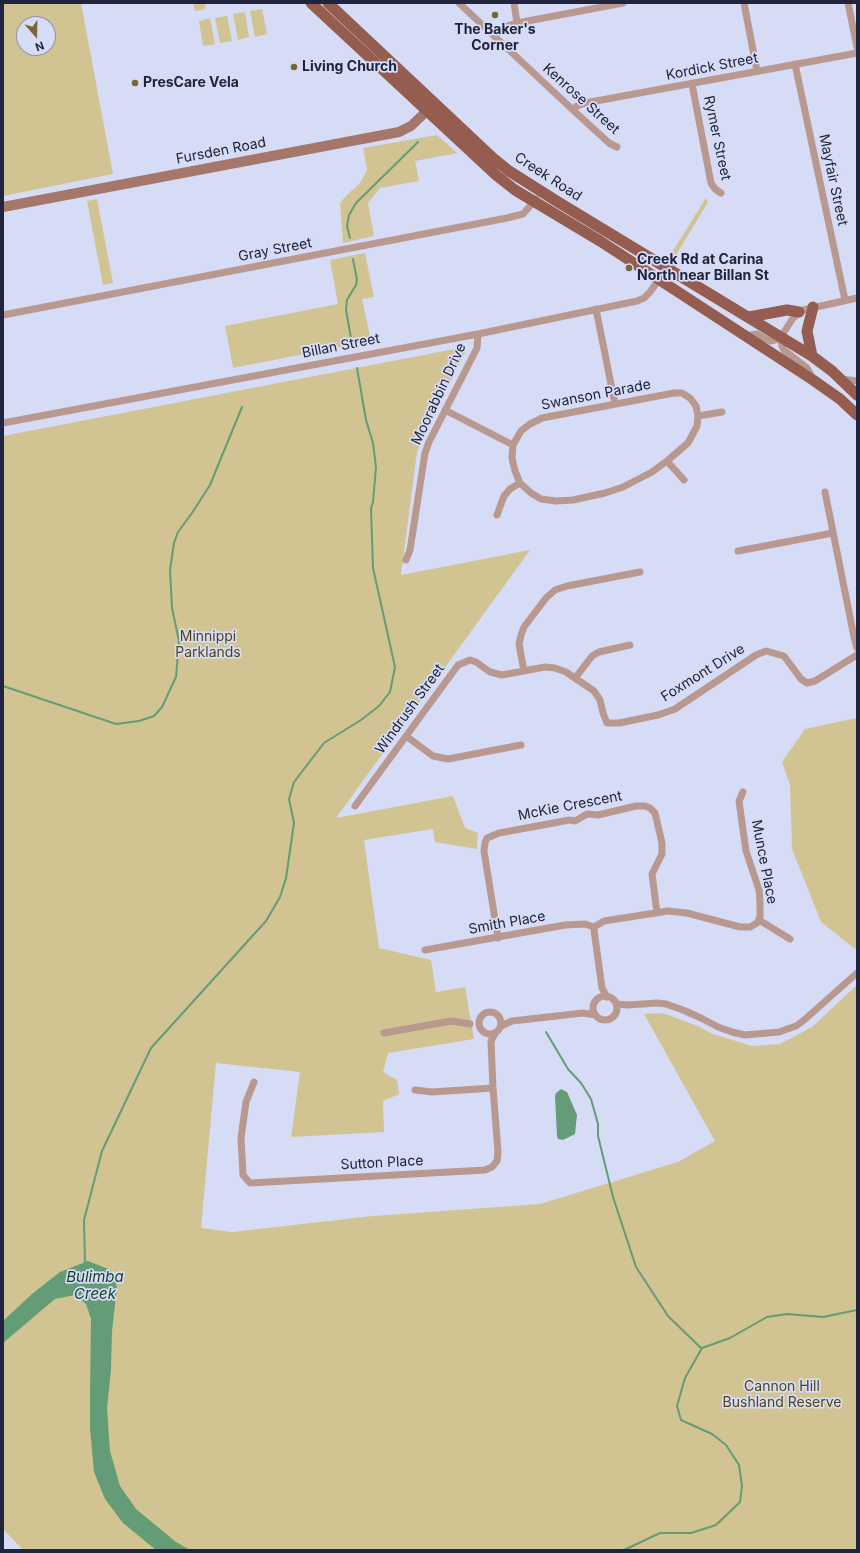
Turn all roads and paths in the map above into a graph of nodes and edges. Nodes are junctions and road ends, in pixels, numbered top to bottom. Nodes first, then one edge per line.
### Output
1 (311, 3) edge
2 (328, 3) edge
3 (459, 3) edge
4 (514, 3) edge
5 (623, 3) edge
6 (744, 3) edge
7 (848, 3) edge
8 (517, 23) junction
9 (494, 36) junction
10 (857, 47) edge
11 (857, 53) edge
12 (795, 64) junction
13 (757, 71) junction
14 (692, 84) junction
15 (431, 107) junction
16 (573, 110) junction
17 (617, 147) dead end
18 (542, 192) junction
19 (721, 193) dead end
20 (534, 202) junction
21 (3, 207) edge
22 (667, 268) junction
23 (660, 280) junction
24 (857, 298) edge
25 (845, 300) junction
26 (813, 307) junction
27 (596, 308) junction
28 (799, 312) junction
29 (3, 315) edge
30 (749, 317) junction
31 (478, 334) junction
32 (745, 336) junction
33 (781, 337) junction
34 (812, 356) junction
35 (841, 379) junction
36 (813, 380) junction
37 (857, 381) edge
38 (857, 395) edge
39 (615, 404) junction
40 (445, 410) junction
41 (722, 412) dead end
42 (857, 415) edge
43 (698, 416) junction
44 (3, 423) edge
45 (513, 445) junction
46 (667, 461) junction
47 (684, 480) dead end
48 (520, 483) junction
49 (825, 492) dead end
50 (496, 515) dead end
51 (833, 533) junction
52 (738, 551) dead end
53 (406, 560) dead end
54 (640, 572) dead end
55 (630, 645) dead end
56 (857, 648) edge
57 (857, 655) edge
58 (524, 671) junction
59 (576, 677) junction
60 (406, 736) junction
61 (521, 745) dead end
62 (743, 792) dead end
63 (355, 806) dead end
64 (657, 913) junction
65 (759, 920) junction
66 (594, 927) junction
67 (498, 938) junction
68 (790, 939) dead end
69 (424, 950) dead end
70 (857, 973) edge
71 (602, 988) junction
72 (607, 997) junction
73 (595, 1008) junction
74 (616, 1008) junction
75 (499, 1016) junction
76 (512, 1021) junction
77 (470, 1024) dead end
78 (499, 1029) junction
79 (384, 1032) dead end
80 (486, 1034) junction
81 (491, 1041) junction
82 (254, 1082) dead end
83 (493, 1088) junction
84 (416, 1090) dead end

1 - 15 main road, Creek Road
2 - 15 main road, Creek Road
3 - 9 street, Kenrose Street
4 - 8 street
5 - 8 street
6 - 13 street
7 - 10 street
8 - 9 street
9 - 16 street, Kenrose Street
11 - 12 street, Kordick Street
12 - 13 street, Kordick Street
12 - 25 street, Mayfair Street
13 - 14 street, Kordick Street
14 - 16 street, Kordick Street
14 - 19 street, Rymer Street
15 - 18 main road, Creek Road
15 - 20 main road, Creek Road
15 - 21 street, Fursden Road
16 - 17 street, Kenrose Street
18 - 20 street, Gray Street
18 - 22 main road, Creek Road
20 - 23 main road, Creek Road
20 - 29 street, Gray Street
22 - 23 street, Billan Street
22 - 30 main road, Creek Road
23 - 27 street, Billan Street
23 - 32 main road, Creek Road
24 - 25 street
25 - 26 street
26 - 28 street
26 - 34 main road
27 - 31 street, Billan Street
27 - 39 street
28 - 30 main road
28 - 33 street
30 - 33 main road, Creek Road
31 - 40 street, Moorabbin Drive
31 - 44 street, Billan Street
32 - 33 street, Creek Road
32 - 36 main road, Creek Road
33 - 34 main road, Creek Road
33 - 36 street, Creek Road
34 - 35 main road, Creek Road
35 - 37 street
35 - 38 main road, Creek Road
36 - 42 main road, Creek Road
39 - 43 street, Swanson Parade
39 - 45 street, Swanson Parade
40 - 45 street
40 - 53 street, Moorabbin Drive
41 - 43 street
43 - 46 street
45 - 48 street
46 - 47 street
46 - 48 street
48 - 50 street
49 - 51 street
51 - 52 street
51 - 56 street
54 - 58 street
55 - 59 street
57 - 59 street, Foxmont Drive
58 - 59 street, Foxmont Drive
58 - 60 street, Windrush Street
60 - 61 street
60 - 63 street, Windrush Street
62 - 65 street, Munce Place
64 - 65 street, Munce Place
64 - 66 street, Munce Place
64 - 67 street, McKie Crescent
65 - 68 street
66 - 67 street, Smith Place
66 - 71 street
67 - 69 street, Smith Place
70 - 74 street
71 - 72 street
71 - 73 street
72 - 73 street
72 - 74 street
73 - 74 street
73 - 76 street
75 - 76 street
75 - 78 street
75 - 80 street
76 - 78 street
77 - 79 street
78 - 80 street
78 - 81 street
80 - 81 street
81 - 83 street, Sutton Place
82 - 83 street, Sutton Place
83 - 84 street

